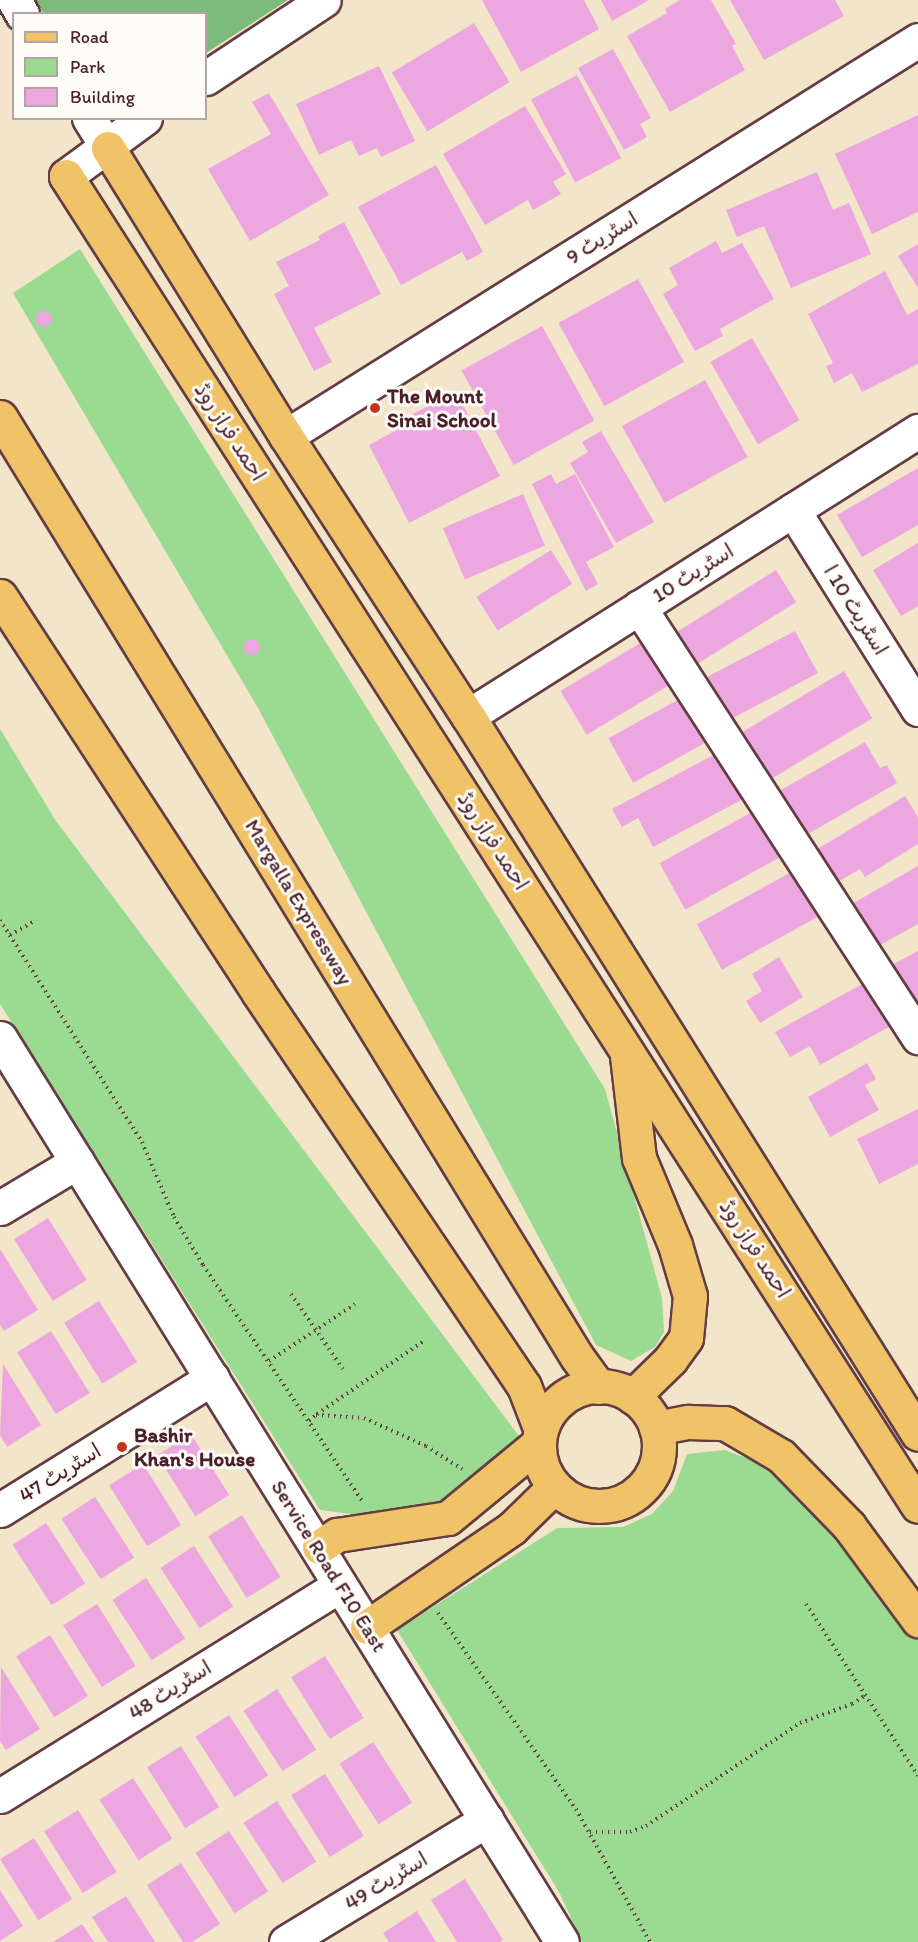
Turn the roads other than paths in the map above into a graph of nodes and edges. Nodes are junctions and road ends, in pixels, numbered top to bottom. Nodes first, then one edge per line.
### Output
1 (324, 0) edge
2 (918, 40) edge
3 (207, 77) edge
4 (90, 120) edge
5 (143, 120) edge
6 (108, 148) junction
7 (66, 176) joint
8 (0, 417) edge
9 (918, 431) edge
10 (286, 436) junction
11 (793, 510) junction
12 (0, 596) edge
13 (639, 608) junction
14 (918, 709) edge
15 (468, 716) junction
16 (918, 1037) edge
17 (0, 1038) edge
18 (627, 1049) junction
19 (77, 1162) junction
20 (0, 1208) edge
21 (852, 1328) junction
22 (820, 1350) junction
23 (212, 1378) junction
24 (599, 1387) junction
25 (632, 1397) junction
26 (656, 1428) junction
27 (918, 1434) edge
28 (540, 1435) junction
29 (553, 1488) junction
30 (918, 1506) edge
31 (0, 1510) edge
32 (319, 1547) junction
33 (340, 1585) junction
34 (918, 1620) edge
35 (367, 1627) junction
36 (0, 1796) edge
37 (487, 1820) junction
38 (286, 1942) edge
39 (562, 1942) edge

1 - 3 street
2 - 10 street, اسٹریٹ 9
4 - 6 street
5 - 6 street
6 - 7 street
6 - 10 main road, احمد فراز روڈ
7 - 18 main road, احمد فراز روڈ
8 - 24 main road, Margalla Expressway
9 - 11 street, اسٹریٹ 10
10 - 15 main road, احمد فراز روڈ
11 - 13 street, اسٹریٹ 10
11 - 14 street, اسٹریٹ 10 ا
12 - 28 main road
13 - 15 street, اسٹریٹ 10
13 - 16 street
15 - 21 main road, احمد فراز روڈ
17 - 19 street, Service Road F10 East
18 - 22 main road, احمد فراز روڈ
18 - 25 main road
19 - 20 street
19 - 23 street, Service Road F10 East
21 - 22 main road
21 - 27 main road, احمد فراز روڈ
22 - 30 main road, احمد فراز روڈ
23 - 31 street, اسٹریٹ 47
23 - 32 street, Service Road F10 East
24 - 25 main road
24 - 28 main road
25 - 26 main road
26 - 29 main road
26 - 34 main road
28 - 29 main road
28 - 32 main road
29 - 35 main road
32 - 33 street, Service Road F10 East
33 - 35 street, Service Road F10 East
33 - 36 street, اسٹریٹ 48
35 - 37 street, Service Road F10 East
37 - 38 street, اسٹریٹ 49
37 - 39 street, Service Road F10 East

